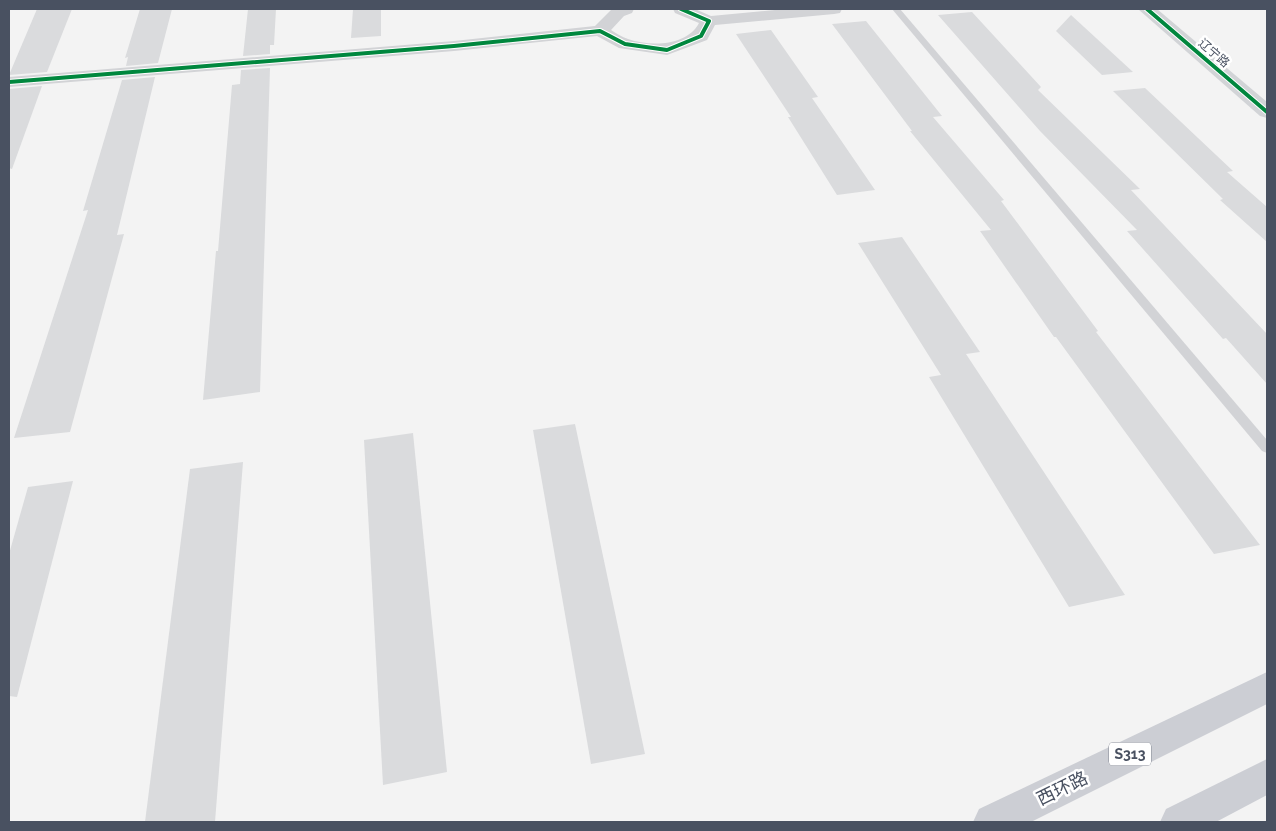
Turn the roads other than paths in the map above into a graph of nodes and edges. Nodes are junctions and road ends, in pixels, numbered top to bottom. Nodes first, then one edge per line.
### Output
1 (626, 9) edge
2 (681, 9) edge
3 (834, 9) edge
4 (896, 9) edge
5 (1147, 9) edge
6 (709, 21) junction
7 (600, 31) junction
8 (9, 82) edge
9 (1267, 112) edge
10 (1267, 448) edge
11 (1267, 687) edge
12 (1267, 776) edge
13 (992, 822) edge
14 (1179, 822) edge

1 - 7 street
2 - 6 street
3 - 6 street
4 - 10 lane
5 - 9 street, 辽宁路
6 - 7 street
7 - 8 street
11 - 13 main road, 西环路 / S313
12 - 14 main road

